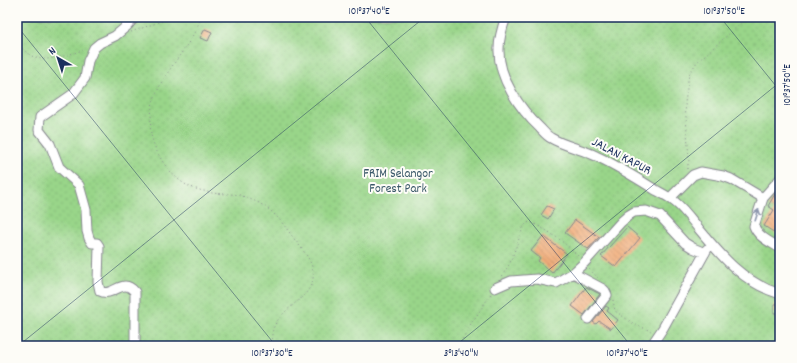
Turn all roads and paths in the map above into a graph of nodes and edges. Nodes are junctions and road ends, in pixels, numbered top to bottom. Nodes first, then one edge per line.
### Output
1 (135, 17) edge
2 (173, 17) edge
3 (201, 17) edge
4 (506, 17) edge
5 (748, 17) edge
6 (115, 36) junction
7 (17, 43) edge
8 (94, 48) junction
9 (686, 174) dead end
10 (780, 179) edge
11 (670, 198) junction
12 (763, 198) junction
13 (711, 243) junction
14 (780, 248) edge
15 (705, 253) junction
16 (573, 273) junction
17 (495, 288) dead end
18 (780, 294) edge
19 (588, 319) dead end
20 (135, 346) edge
21 (274, 346) edge
22 (651, 346) edge

1 - 6 street
2 - 6 path
3 - 21 path
4 - 11 street, JALAN KAPUR
5 - 9 path
6 - 8 street
7 - 8 path
8 - 20 street
10 - 12 street
11 - 12 street
11 - 13 street, JALAN KAPUR
14 -> 12 street
13 - 15 street
13 - 18 street, JALAN KAPUR
15 - 16 street
15 - 22 street
16 - 17 street
16 - 19 street

